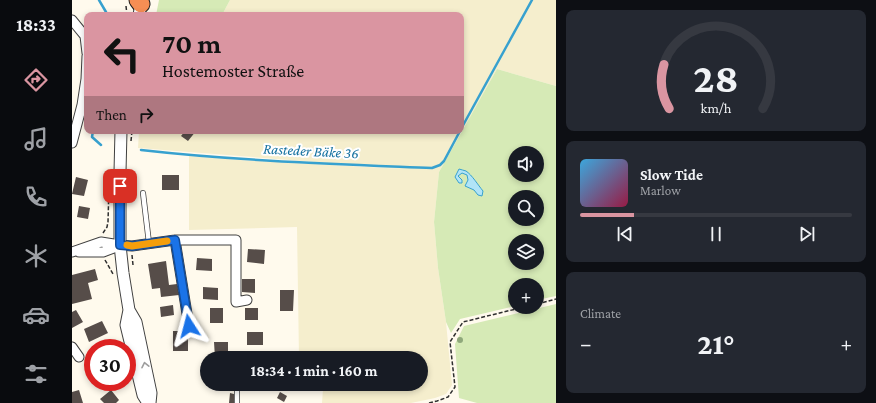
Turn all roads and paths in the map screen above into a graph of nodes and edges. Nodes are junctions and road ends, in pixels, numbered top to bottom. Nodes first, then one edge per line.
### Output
1 (72, 20) edge
2 (84, 35) edge
3 (84, 91) edge
4 (121, 134) edge
5 (72, 143) edge
6 (110, 185) dead end
7 (143, 193) dead end
8 (175, 240) junction
9 (100, 242) junction
10 (149, 243) junction
11 (120, 245) junction
12 (132, 246) junction
13 (72, 252) edge
14 (133, 266) dead end
15 (556, 299) edge
16 (247, 300) dead end
17 (544, 302) edge
18 (508, 311) edge
19 (189, 326) dead end
20 (72, 347) edge
21 (79, 357) dead end
22 (236, 391) edge
23 (149, 403) edge
24 (237, 403) edge
25 (429, 403) edge

1 - 2 street
3 - 5 street
4 - 11 street
6 - 9 path
7 - 10 lane
8 - 10 street
8 - 16 street
8 - 19 street
9 - 11 street
9 - 13 street
10 - 12 street
11 - 12 street
11 - 13 street
11 - 23 street
12 - 14 path
15 - 17 path
18 - 25 path
20 - 21 street
22 - 24 lane

